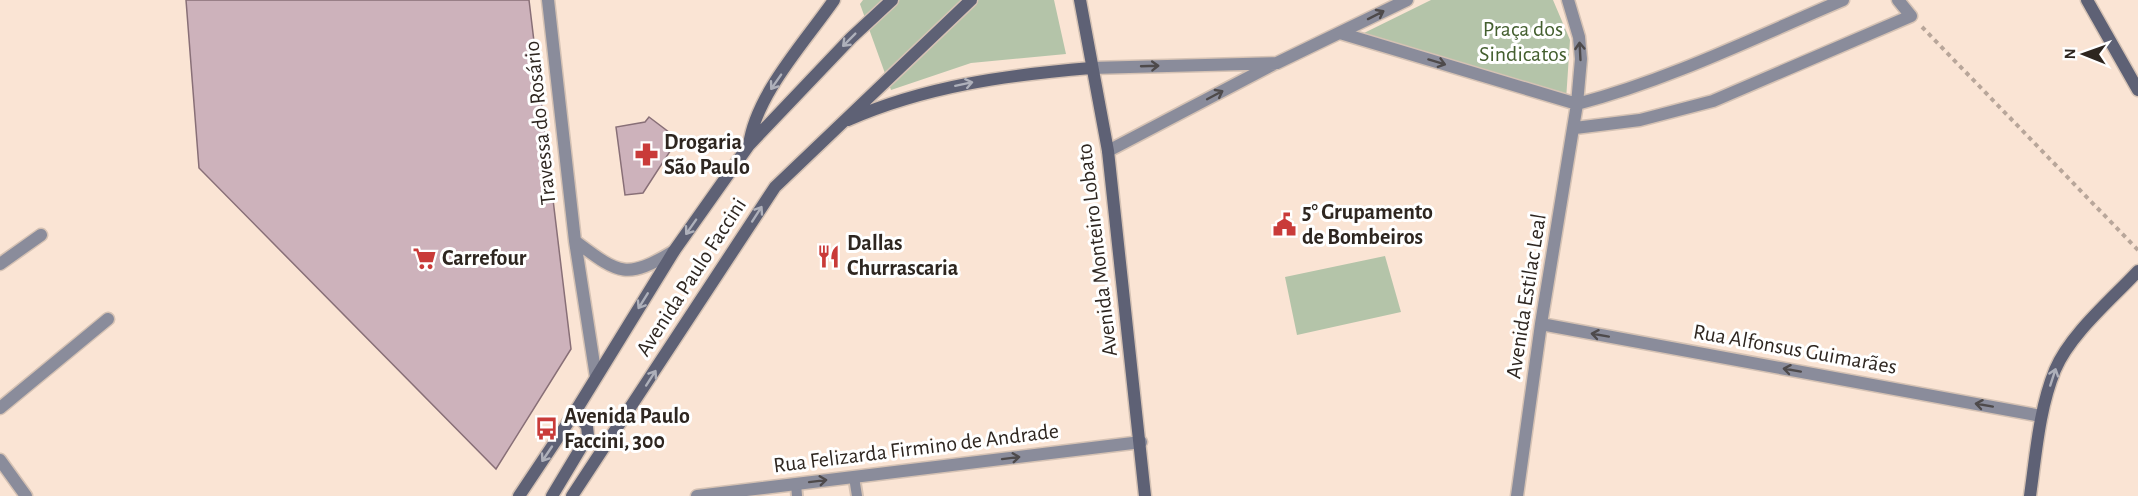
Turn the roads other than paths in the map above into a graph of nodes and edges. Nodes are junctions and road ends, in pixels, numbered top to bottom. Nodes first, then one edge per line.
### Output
1 (548, 0) edge
2 (834, 0) edge
3 (892, 0) edge
4 (971, 0) edge
5 (1080, 0) edge
6 (1568, 0) edge
7 (1843, 0) edge
8 (1898, 0) edge
9 (2086, 0) edge
10 (1401, 1) edge
11 (1340, 33) junction
12 (1277, 63) junction
13 (1092, 68) junction
14 (2138, 90) edge
15 (1577, 104) junction
16 (840, 123) junction
17 (1575, 128) junction
18 (749, 145) junction
19 (1108, 151) junction
20 (41, 235) dead end
21 (575, 241) junction
22 (674, 251) junction
23 (0, 264) edge
24 (2138, 271) edge
25 (108, 319) dead end
26 (1541, 324) junction
27 (596, 377) junction
28 (0, 408) edge
29 (575, 412) junction
30 (2041, 416) junction
31 (1141, 442) junction
32 (0, 460) edge
33 (854, 477) junction
34 (796, 490) edge
35 (747, 493) edge
36 (26, 496) edge
37 (519, 496) edge
38 (552, 496) edge
39 (572, 496) edge
40 (697, 496) edge
41 (857, 496) edge
42 (1145, 496) edge
43 (1517, 496) edge
44 (2030, 496) edge

1 - 21 street, Travessa do Rosário
2 -> 18 main road
3 -> 18 main road, Avenida Paulo Faccini
4 - 16 main road, Avenida Paulo Faccini
5 - 13 main road, Avenida Monteiro Lobato
15 -> 6 street, Avenida Estilac Leal
7 - 15 street
8 - 17 street
9 - 14 main road
11 -> 10 street
11 - 12 street
11 -> 15 street
13 -> 12 street
19 -> 12 street
16 -> 13 main road
13 - 19 main road, Avenida Monteiro Lobato
15 - 17 street, Avenida Estilac Leal
39 -> 16 main road, Avenida Paulo Faccini
17 - 26 street, Avenida Estilac Leal
18 -> 22 main road, Avenida Paulo Faccini
19 - 31 main road, Avenida Monteiro Lobato
20 - 23 street
21 - 22 street
21 - 27 street, Travessa do Rosário
22 -> 27 main road, Avenida Paulo Faccini
30 -> 24 main road
25 - 28 street
30 -> 26 street, Rua Alfonsus Guimarães
26 - 43 street, Avenida Estilac Leal
27 - 29 main road, Avenida Paulo Faccini
29 -> 37 main road, Avenida Paulo Faccini
29 - 38 main road
30 - 44 main road
33 -> 31 street, Rua Felizarda Firmino de Andrade
31 - 42 main road, Avenida Monteiro Lobato
32 - 36 street
34 -> 33 street, Rua Felizarda Firmino de Andrade
33 - 41 lane
34 - 35 street, Rua Felizarda Firmino de Andrade
35 - 40 street, Rua Felizarda Firmino de Andrade

